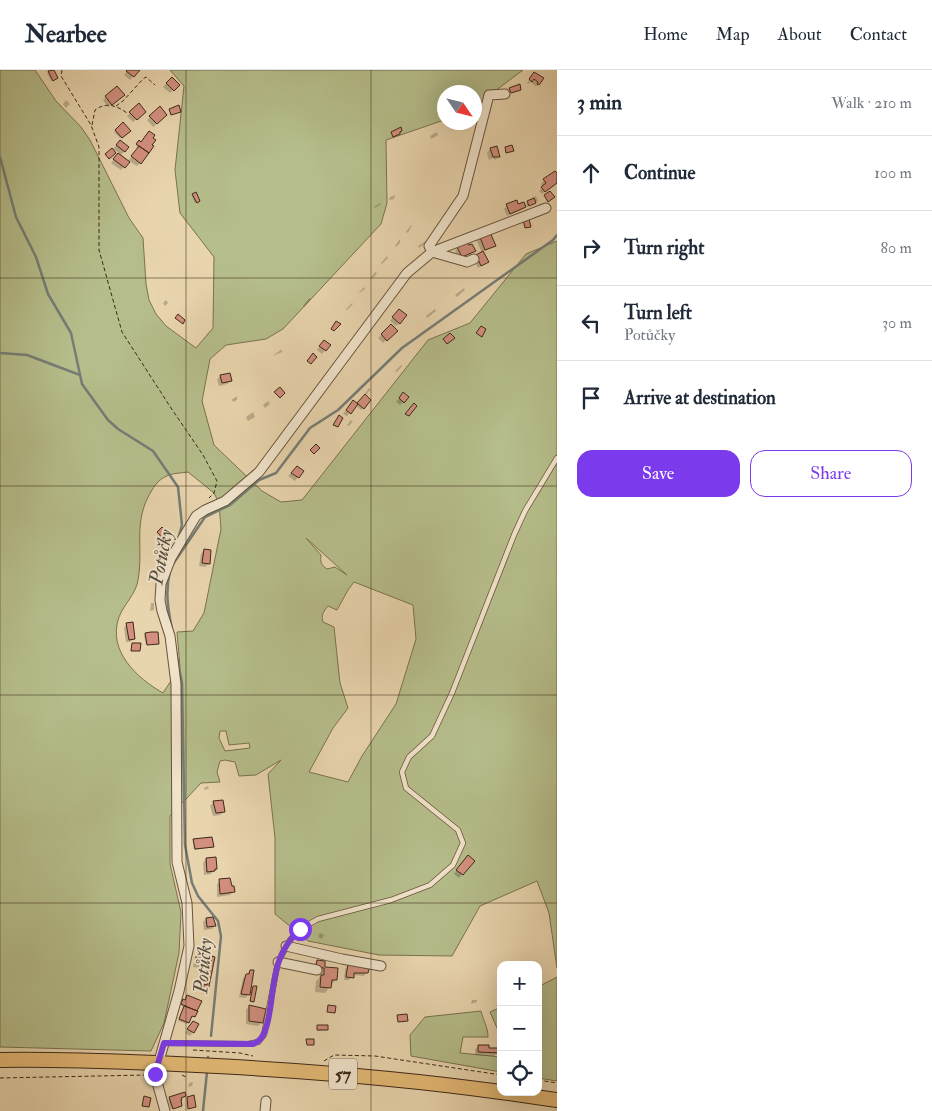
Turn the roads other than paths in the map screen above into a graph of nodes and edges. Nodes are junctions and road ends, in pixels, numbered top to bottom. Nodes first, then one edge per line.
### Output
1 (505, 94) dead end
2 (546, 208) dead end
3 (432, 252) junction
4 (474, 259) dead end
5 (557, 458) edge
6 (286, 946) junction
7 (278, 962) junction
8 (382, 966) dead end
9 (317, 970) dead end
10 (164, 1043) junction
11 (0, 1060) edge
12 (157, 1069) junction
13 (497, 1091) edge
14 (529, 1096) edge
15 (557, 1100) edge
16 (266, 1101) dead end
17 (165, 1111) edge
18 (265, 1111) edge

1 - 3 street
2 - 3 street
3 - 4 street
3 - 10 street
5 - 6 lane
6 - 7 lane
6 - 8 street
7 - 9 street
7 - 10 lane
10 - 12 street
11 - 12 main road, 57
12 - 13 main road, 57
12 - 17 street
14 - 15 main road, 57
16 - 18 street

